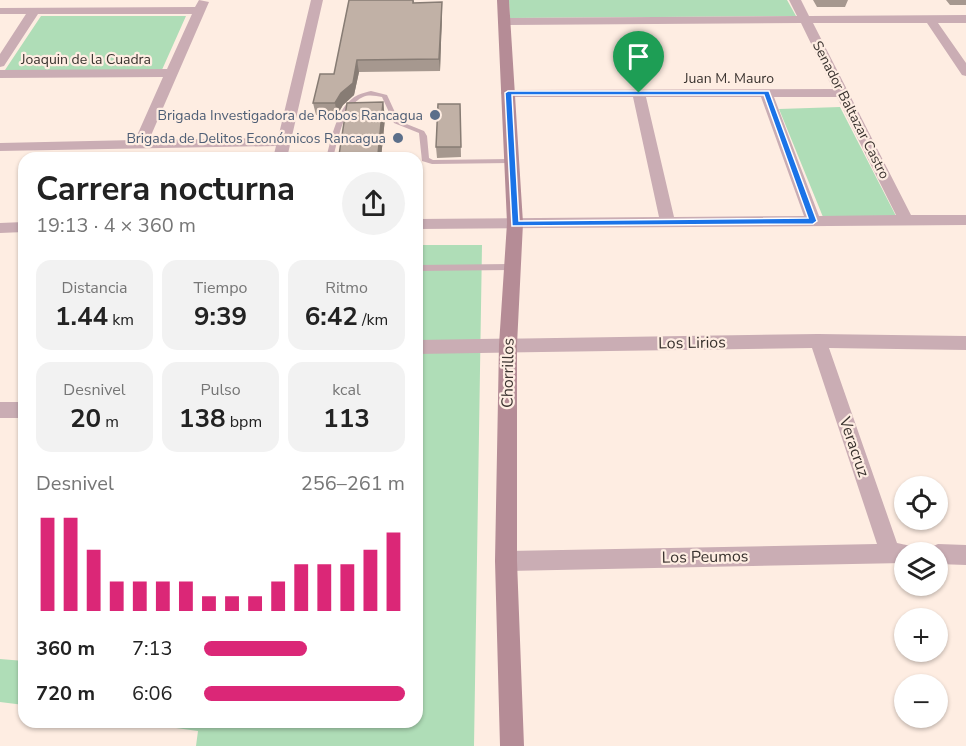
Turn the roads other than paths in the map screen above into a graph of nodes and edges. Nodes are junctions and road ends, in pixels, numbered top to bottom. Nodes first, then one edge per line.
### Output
1 (317, 0) edge
2 (503, 0) edge
3 (795, 0) edge
4 (201, 5) edge
5 (0, 11) edge
6 (34, 11) junction
7 (930, 19) junction
8 (966, 19) edge
9 (805, 20) junction
10 (504, 21) junction
11 (0, 63) edge
12 (966, 72) edge
13 (173, 73) junction
14 (0, 74) edge
15 (508, 93) junction
16 (639, 93) junction
17 (766, 93) junction
18 (842, 93) junction
19 (284, 142) junction
20 (140, 144) junction
21 (0, 147) edge
22 (282, 152) edge
23 (331, 152) edge
24 (512, 161) junction
25 (906, 220) junction
26 (966, 220) edge
27 (813, 221) junction
28 (668, 222) junction
29 (423, 224) edge
30 (515, 224) junction
31 (0, 228) edge
32 (18, 228) edge
33 (514, 267) junction
34 (423, 268) edge
35 (818, 341) junction
36 (966, 343) edge
37 (508, 345) junction
38 (423, 347) edge
39 (0, 410) edge
40 (18, 410) edge
41 (894, 545) edge
42 (894, 553) edge
43 (948, 554) edge
44 (966, 555) edge
45 (506, 561) junction
46 (512, 746) edge

1 - 19 street
2 - 10 street, Chorrillos
3 - 9 street, Senador Baltazar Castro
4 - 6 street
4 - 13 street
5 - 6 street
6 - 11 street
7 - 8 street
7 - 9 street
7 - 12 street
9 - 10 street
9 - 18 street, Senador Baltazar Castro
10 - 15 street, Chorrillos
13 - 14 street, Joaquin de la Cuadra
13 - 20 street
15 - 16 street, Juan M. Mauro
15 - 24 street, Chorrillos
16 - 17 street, Juan M. Mauro
16 - 28 street
17 - 18 street, Juan M. Mauro
17 - 27 street
18 - 25 street, Senador Baltazar Castro
19 - 20 street
19 - 22 street
20 - 21 street
23 - 24 lane
24 - 30 street, Chorrillos
25 - 26 street
25 - 27 street
27 - 28 street
28 - 30 street
29 - 30 street
30 - 33 street, Chorrillos
31 - 32 street
33 - 34 lane
33 - 37 street, Chorrillos
35 - 36 street, Los Lirios
35 - 37 street, Los Lirios
35 - 41 street, Veracruz
37 - 38 street, Los Lirios
37 - 45 street, Chorrillos
39 - 40 street
42 - 45 street, Los Peumos
43 - 44 street
45 - 46 street, Chorrillos

